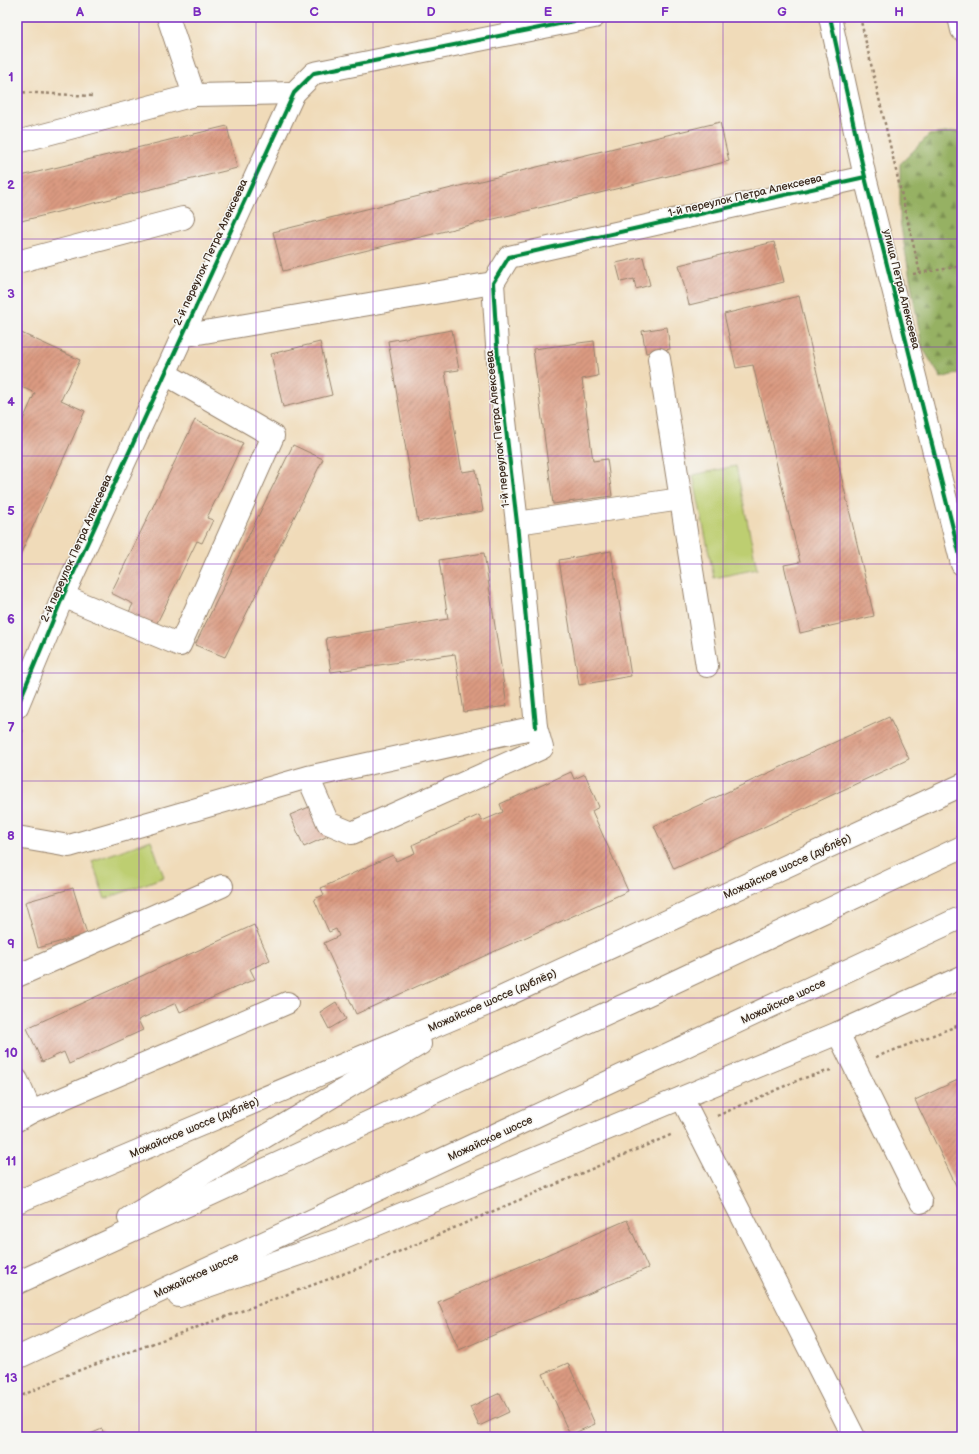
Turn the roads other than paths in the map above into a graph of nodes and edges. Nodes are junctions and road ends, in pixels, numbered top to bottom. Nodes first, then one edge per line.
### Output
1 (168, 17) edge
2 (594, 17) edge
3 (830, 17) edge
4 (959, 17) edge
5 (962, 30) edge
6 (294, 93) junction
7 (194, 95) junction
8 (17, 142) edge
9 (865, 177) junction
10 (183, 218) dead end
11 (17, 262) edge
12 (493, 283) junction
13 (181, 336) junction
14 (659, 359) dead end
15 (164, 373) junction
16 (681, 499) junction
17 (517, 523) junction
18 (962, 564) edge
19 (63, 596) junction
20 (707, 666) dead end
21 (17, 707) edge
22 (536, 727) junction
23 (308, 777) junction
24 (962, 785) edge
25 (17, 837) edge
26 (962, 847) edge
27 (222, 886) dead end
28 (962, 917) edge
29 (17, 976) edge
30 (962, 977) edge
31 (492, 1002) junction
32 (287, 1003) dead end
33 (838, 1033) junction
34 (17, 1080) edge
35 (682, 1098) junction
36 (24, 1116) edge
37 (17, 1202) edge
38 (921, 1202) dead end
39 (25, 1279) edge
40 (56, 1340) junction
41 (17, 1358) edge
42 (849, 1435) edge

1 - 7 main road
2 - 6 main road, 2-й переулок Петра Алексеева
3 - 9 main road, улица Петра Алексеева
4 - 5 main road
6 - 7 main road
6 - 13 main road, 2-й переулок Петра Алексеева
7 - 8 main road
9 - 12 main road, 1-й переулок Петра Алексеева
9 - 18 main road, улица Петра Алексеева
10 - 11 main road
12 - 13 main road
12 - 17 main road, 1-й переулок Петра Алексеева
13 - 15 main road, 2-й переулок Петра Алексеева
14 - 16 main road
15 - 19 main road, 2-й переулок Петра Алексеева
15 - 19 main road
16 - 17 main road
16 - 20 main road
17 - 22 main road, 1-й переулок Петра Алексеева
19 - 21 main road, 2-й переулок Петра Алексеева
22 - 23 main road
22 - 23 main road, 1-й переулок Петра Алексеева
23 - 25 main road
24 - 31 main road, Можайское шоссе (дублёр)
26 - 39 main road
27 - 29 main road
28 - 40 main road, Можайское шоссе
30 - 33 main road
31 - 37 main road, Можайское шоссе (дублёр)
31 - 39 main road
32 - 36 main road
33 - 35 main road
33 - 38 main road
34 - 36 main road
35 - 40 main road
35 - 42 main road
40 - 41 main road, Можайское шоссе

